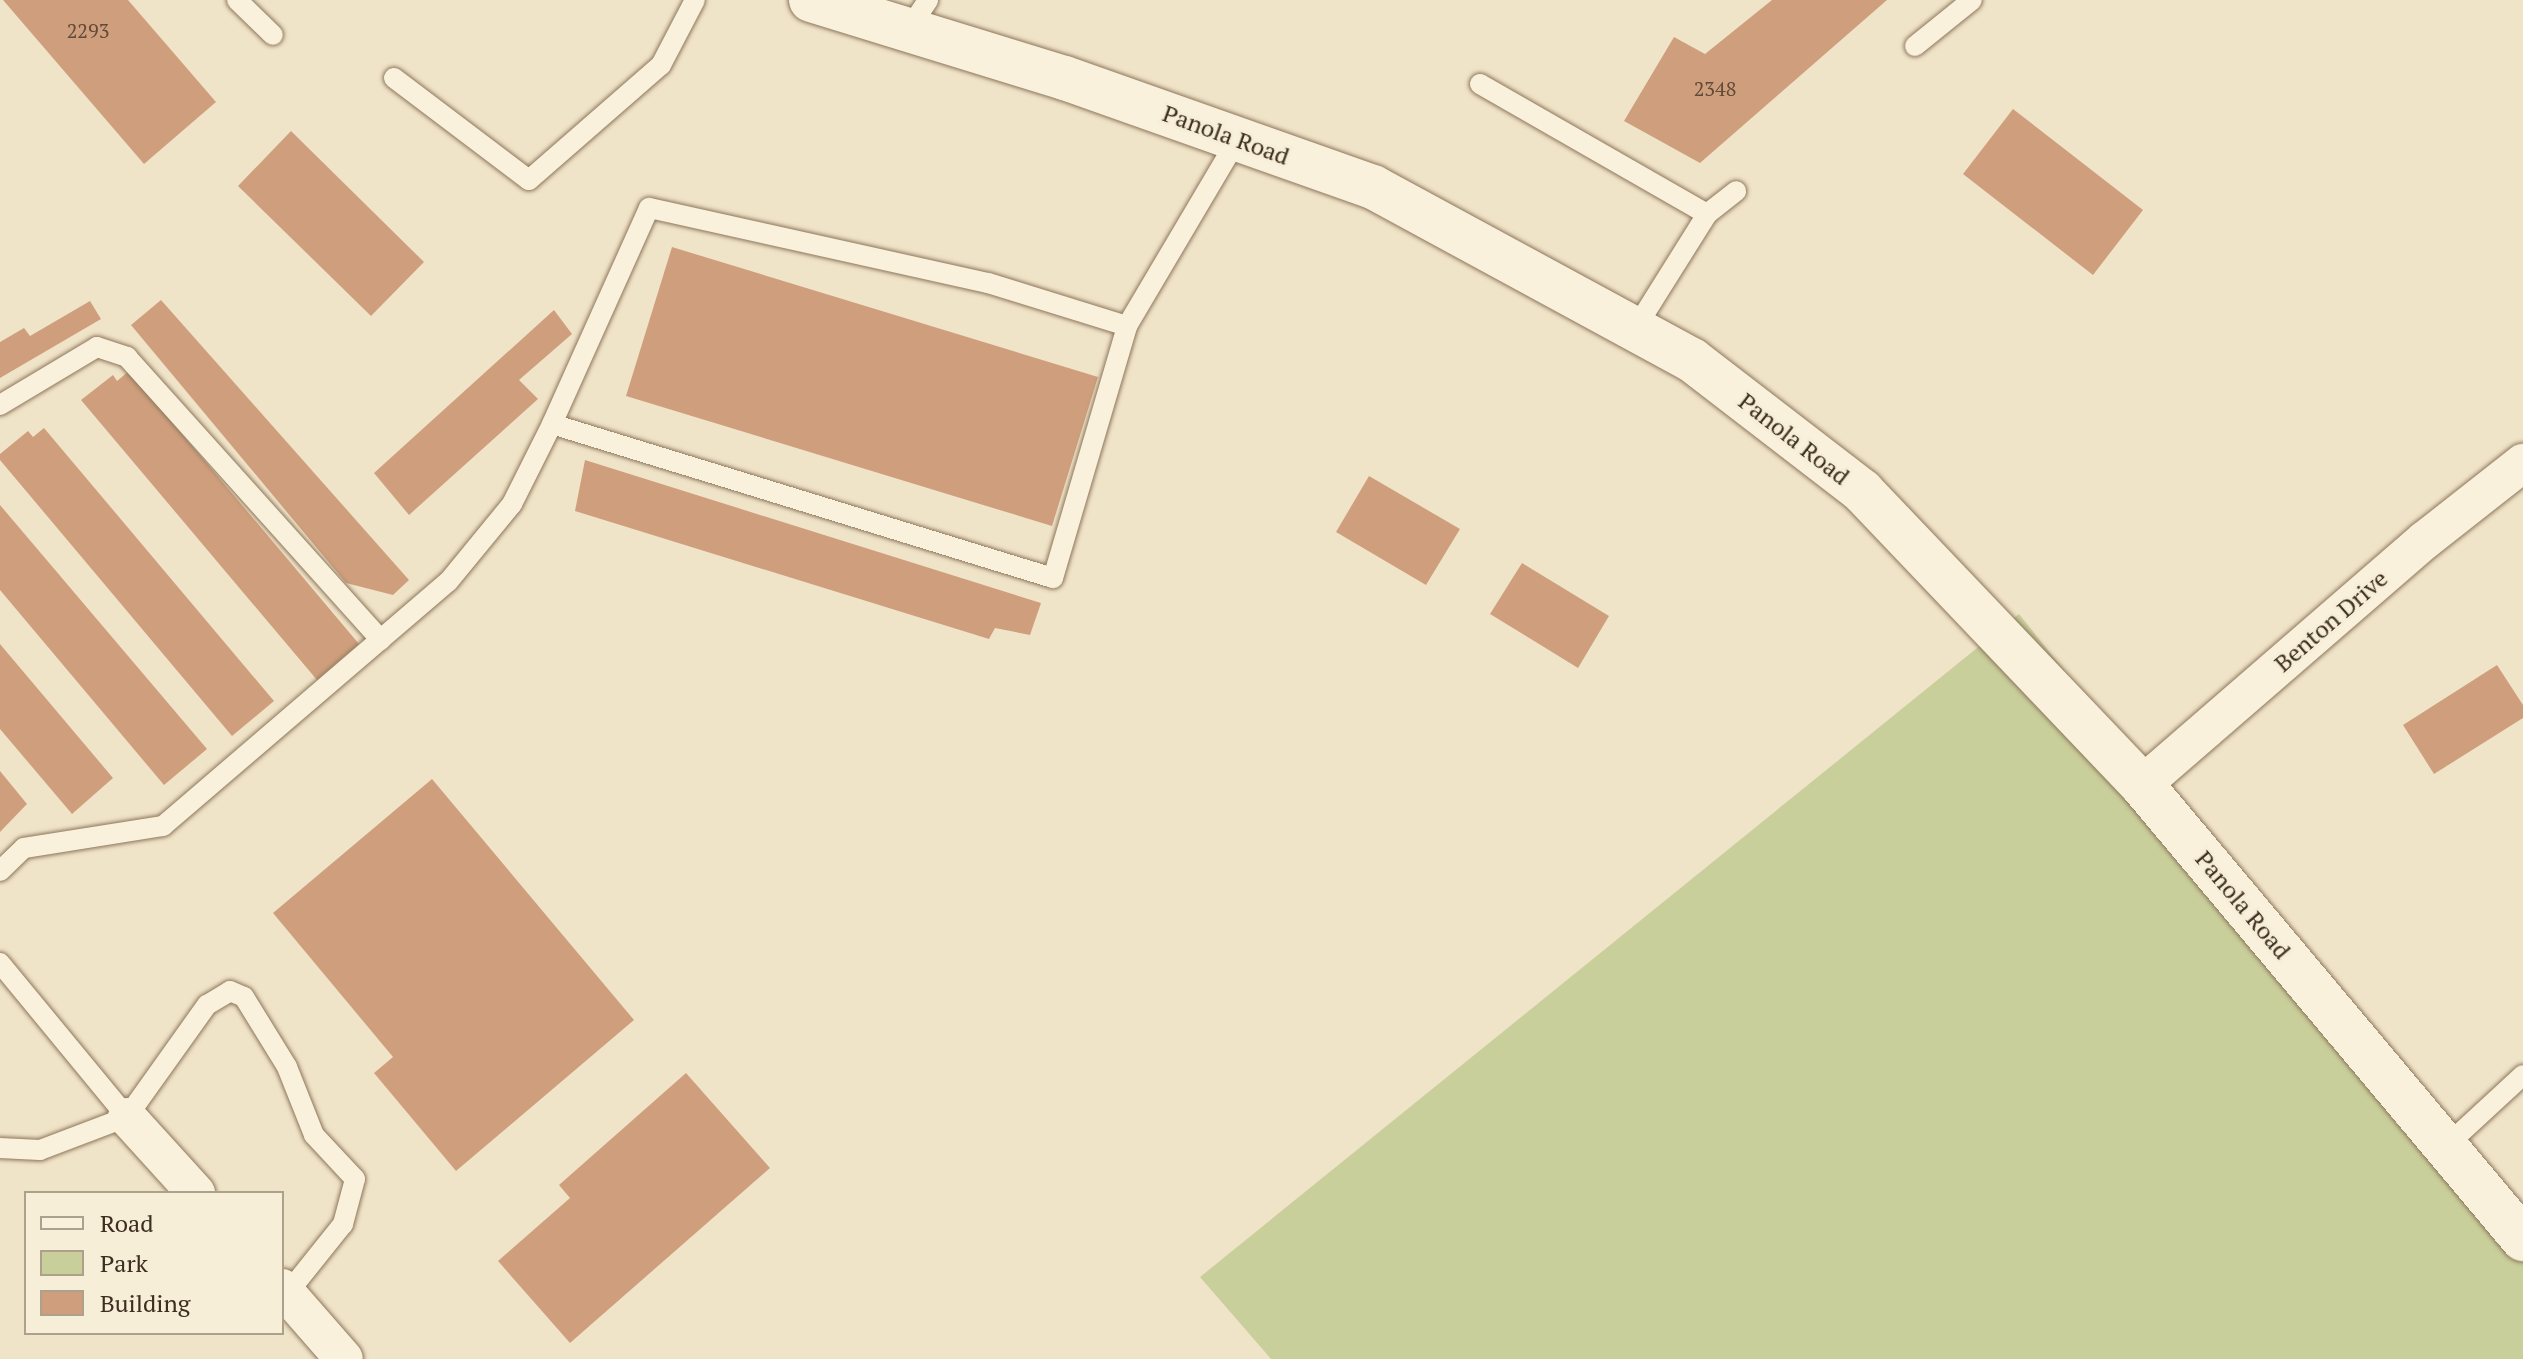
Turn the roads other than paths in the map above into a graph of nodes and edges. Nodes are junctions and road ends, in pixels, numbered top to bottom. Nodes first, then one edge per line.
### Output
1 (237, 0) edge
2 (695, 0) edge
3 (811, 0) edge
4 (1972, 0) edge
5 (918, 15) edge
6 (273, 35) dead end
7 (1915, 46) dead end
8 (394, 78) dead end
9 (1480, 84) dead end
10 (1238, 138) junction
11 (1736, 191) dead end
12 (1707, 214) junction
13 (1127, 326) junction
14 (1635, 329) junction
15 (0, 405) edge
16 (552, 424) junction
17 (2523, 463) edge
18 (381, 640) junction
19 (2142, 785) junction
20 (0, 871) edge
21 (0, 963) edge
22 (2523, 1075) edge
23 (127, 1117) junction
24 (2445, 1147) junction
25 (0, 1148) edge
26 (194, 1191) edge
27 (2523, 1239) edge
28 (285, 1291) edge
29 (344, 1359) edge

1 - 6 lane
2 - 8 lane
3 - 5 main road, Panola Road
4 - 7 lane
5 - 10 main road, Panola Road
9 - 12 lane
10 - 13 lane
10 - 14 main road, Panola Road
11 - 12 lane
12 - 14 lane
13 - 16 lane
13 - 16 lane
14 - 19 main road, Panola Road
15 - 18 lane
16 - 18 lane
17 - 19 street, Benton Drive
18 - 20 lane
19 - 24 main road, Panola Road
21 - 23 lane
22 - 24 lane
23 - 25 lane
23 - 26 street
23 - 28 lane
24 - 27 main road, Panola Road
28 - 29 street

